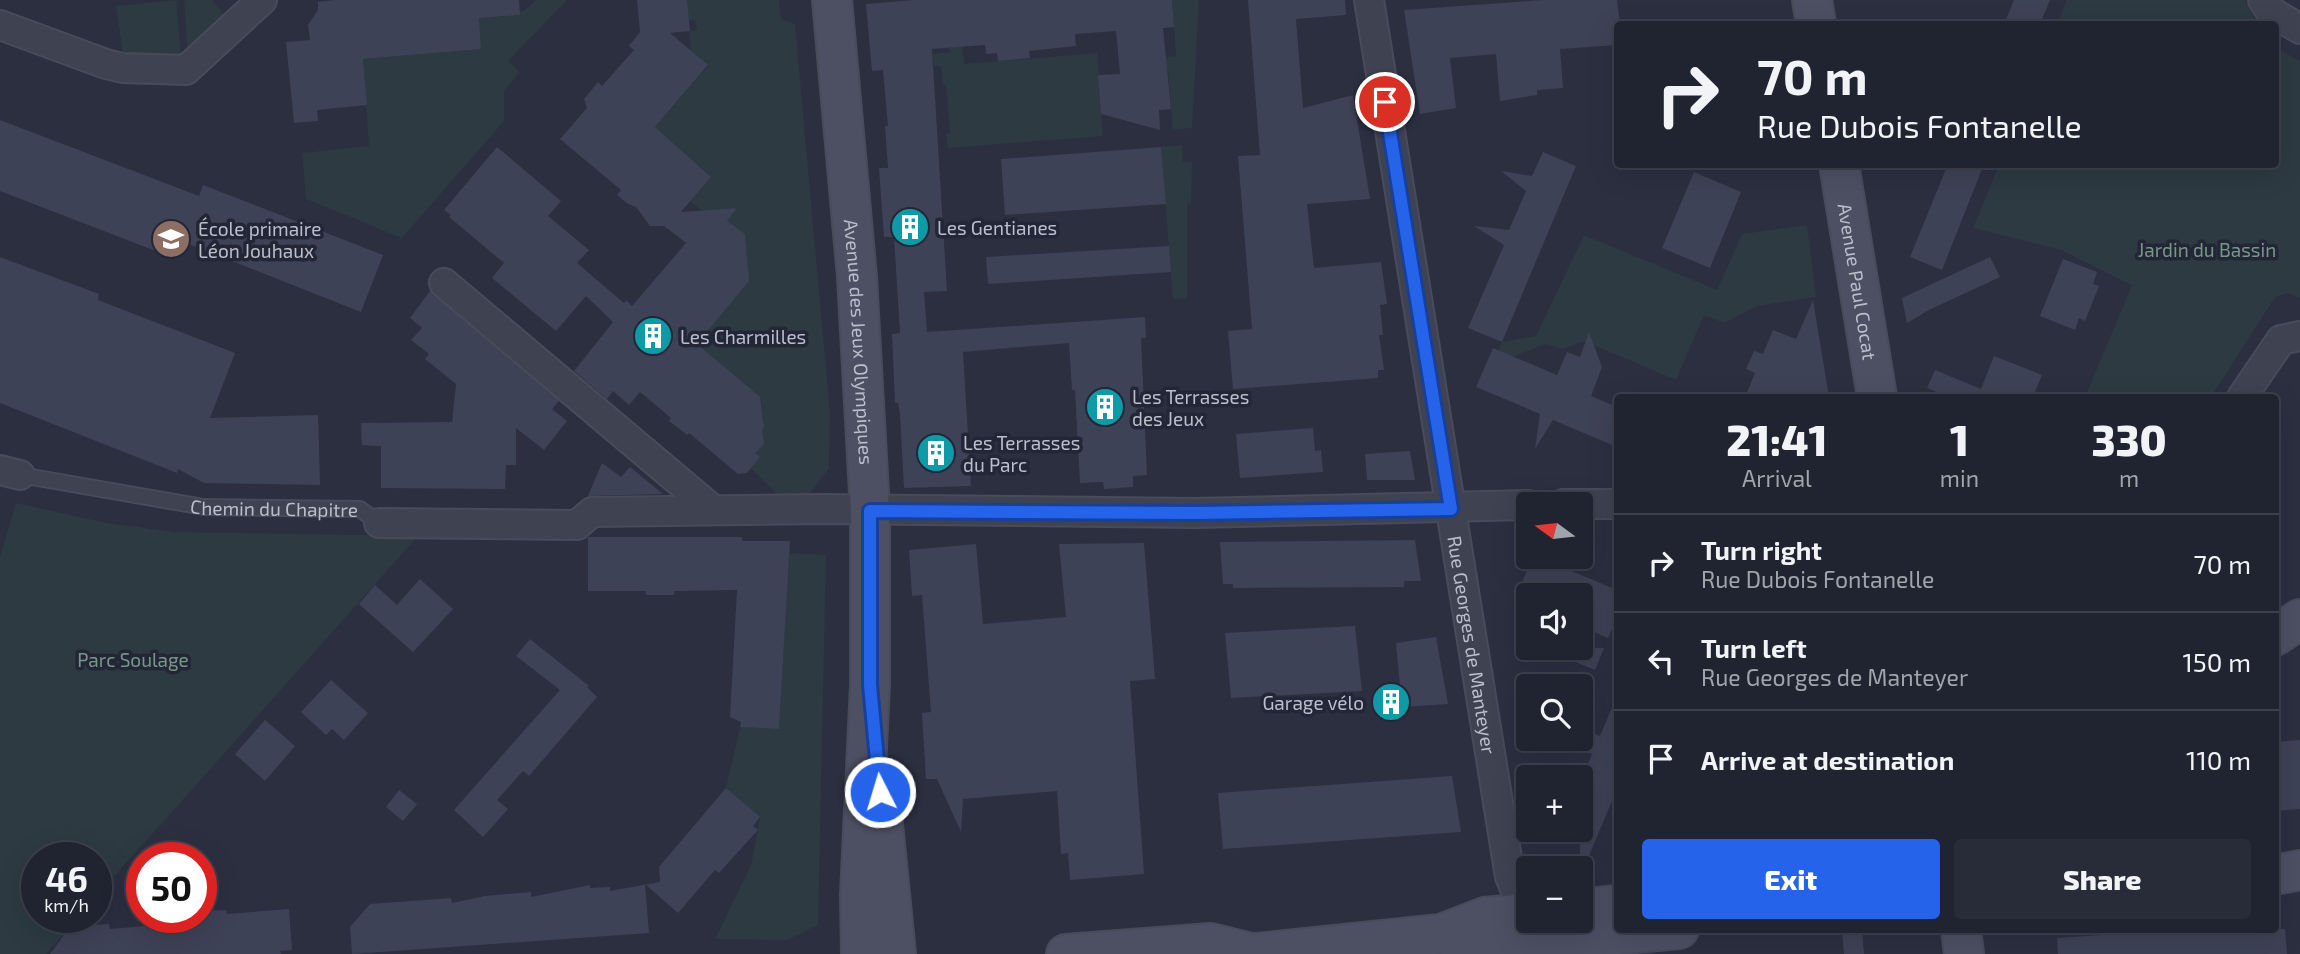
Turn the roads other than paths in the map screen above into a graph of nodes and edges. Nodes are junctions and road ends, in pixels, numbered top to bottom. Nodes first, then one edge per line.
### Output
1 (262, 0) edge
2 (832, 0) edge
3 (1369, 0) edge
4 (1812, 0) edge
5 (2263, 0) edge
6 (1816, 21) edge
7 (0, 25) edge
8 (2300, 29) edge
9 (1840, 168) edge
10 (444, 283) dead end
11 (2300, 336) edge
12 (1877, 394) edge
13 (2244, 394) edge
14 (10, 472) edge
15 (1593, 504) edge
16 (1614, 504) edge
17 (1516, 506) edge
18 (712, 509) junction
19 (1451, 509) junction
20 (870, 511) junction
21 (379, 523) joint
22 (2300, 619) edge
23 (2279, 632) edge
24 (870, 685) junction
25 (2300, 870) edge
26 (2279, 872) edge
27 (1516, 891) edge
28 (1614, 905) edge
29 (1593, 908) edge
30 (1593, 928) edge
31 (1614, 928) edge
32 (1519, 933) edge
33 (1961, 933) edge
34 (1249, 953) edge
35 (861, 954) edge
36 (896, 954) edge
37 (1066, 954) edge
38 (1964, 954) edge

1 - 7 street
2 - 20 main road, Avenue des Jeux Olympiques
3 - 19 street, Rue Georges de Manteyer
4 - 6 main road
5 - 8 street
9 - 12 main road, Avenue Paul Cocat
10 - 18 street
11 - 13 street
14 - 21 lane, Chemin du Chapitre
15 - 16 street
17 - 19 street, Chemin du Chapitre
18 - 20 street, Chemin du Chapitre
18 - 21 street, Chemin du Chapitre
19 - 20 street, Chemin du Chapitre
19 - 27 street, Rue Georges de Manteyer
20 - 24 main road, Avenue des Jeux Olympiques
22 - 23 main road
24 - 35 main road, Avenue des Jeux Olympiques
24 - 36 main road, Avenue des Jeux Olympiques
25 - 26 main road
28 - 29 main road
30 - 31 main road
32 - 34 main road
33 - 38 main road
34 - 37 main road

